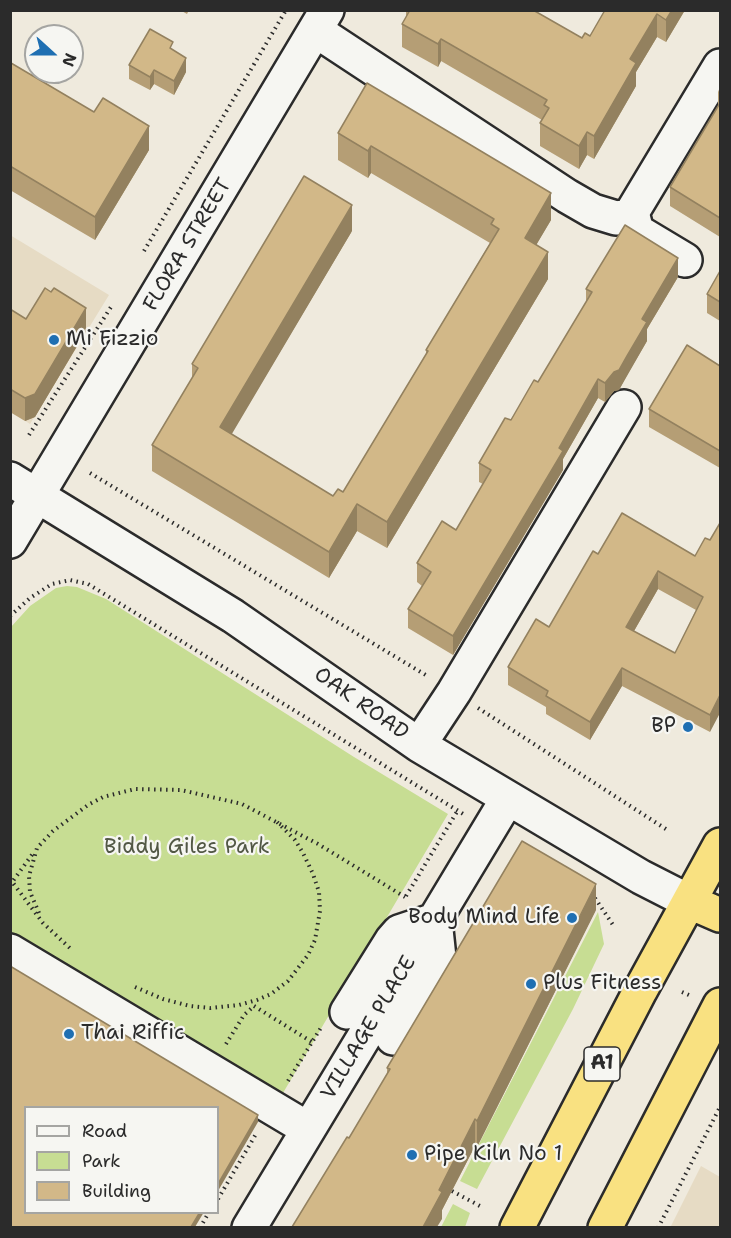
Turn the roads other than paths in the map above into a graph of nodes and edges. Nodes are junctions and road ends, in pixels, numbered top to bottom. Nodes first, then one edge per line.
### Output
1 (321, 20) edge
2 (720, 66) edge
3 (633, 216) junction
4 (685, 260) dead end
5 (624, 407) dead end
6 (24, 487) edge
7 (10, 541) edge
8 (419, 744) junction
9 (508, 798) junction
10 (720, 845) edge
11 (690, 902) junction
12 (720, 915) edge
13 (435, 920) junction
14 (10, 951) edge
15 (720, 1005) edge
16 (347, 1012) dead end
17 (393, 1038) dead end
18 (308, 1129) junction
19 (249, 1227) edge
20 (517, 1227) edge
21 (605, 1227) edge

1 - 3 street
1 - 6 street, FLORA STREET
2 - 3 street
3 - 4 street
5 - 8 street
6 - 7 street, FLORA STREET
6 - 8 street, OAK ROAD
8 - 9 street, OAK ROAD
9 - 11 street, OAK ROAD
9 - 13 street, VILLAGE PLACE
10 - 11 highway, A1
11 - 12 highway, OAK ROAD
11 - 20 highway, A1
13 - 16 street
13 - 17 street
13 - 18 street, VILLAGE PLACE
14 - 18 street
15 - 21 highway
18 - 19 street, VILLAGE PLACE

